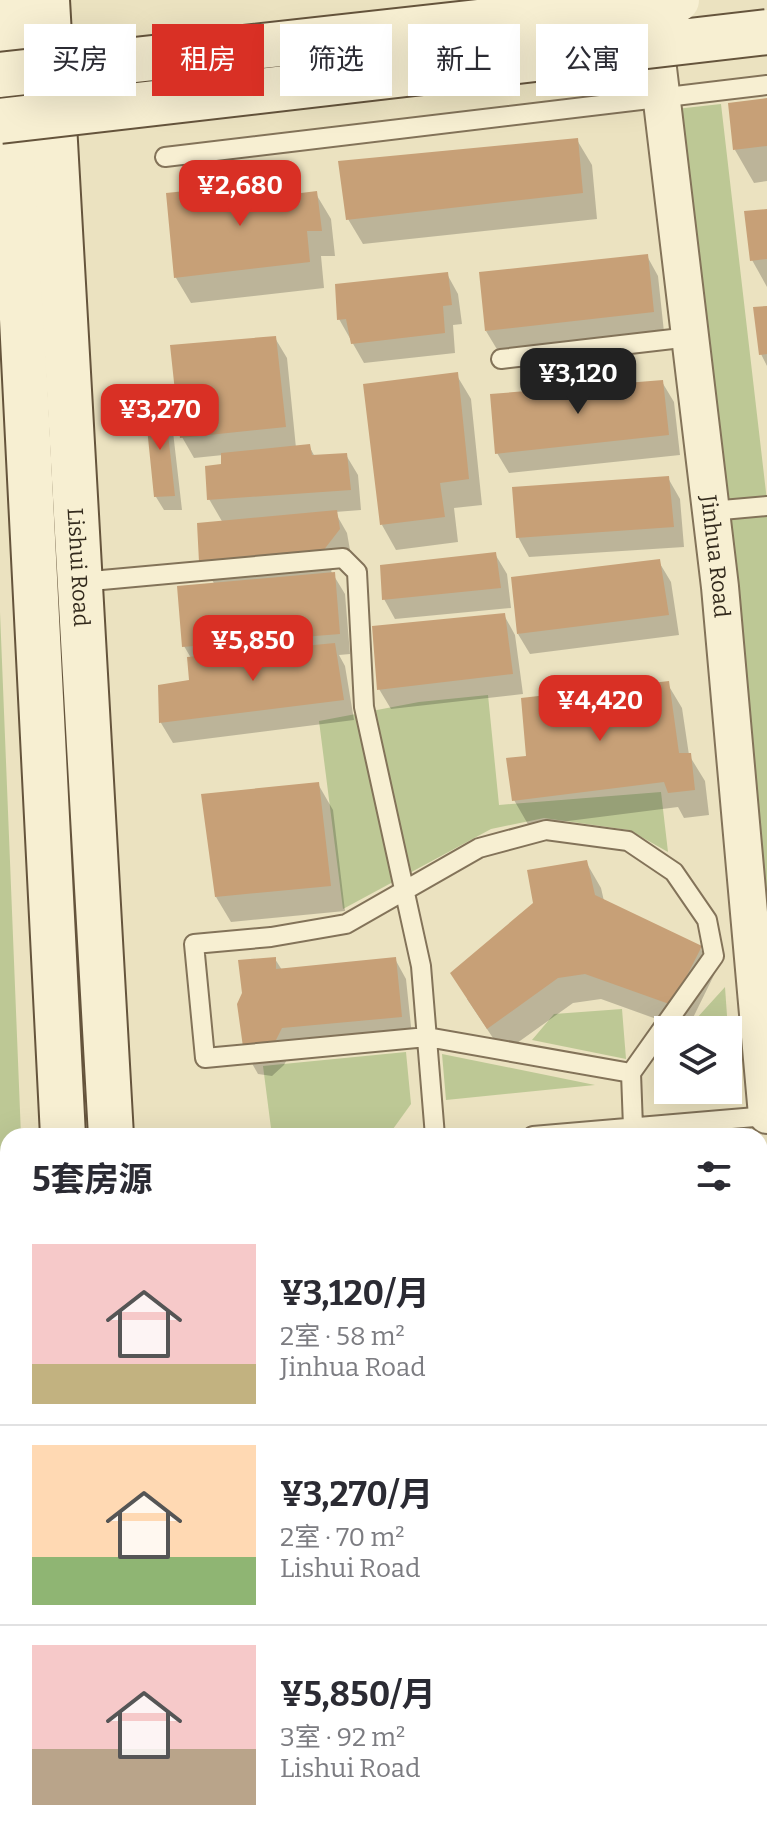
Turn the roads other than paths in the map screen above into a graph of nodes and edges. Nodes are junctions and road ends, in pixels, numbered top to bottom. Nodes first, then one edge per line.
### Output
1 (6, 0) edge
2 (47, 0) edge
3 (649, 0) edge
4 (677, 0) edge
5 (767, 32) edge
6 (0, 75) edge
7 (767, 85) edge
8 (661, 99) junction
9 (0, 121) edge
10 (165, 157) dead end
11 (690, 337) junction
12 (501, 359) dead end
13 (767, 506) edge
14 (711, 511) junction
15 (80, 582) junction
16 (405, 892) junction
17 (427, 1037) junction
18 (631, 1073) junction
19 (767, 1115) edge
20 (633, 1127) junction
21 (63, 1128) edge
22 (111, 1128) edge
23 (434, 1128) edge
24 (622, 1128) edge

1 - 21 main road, Lishui Road
2 - 15 main road, Lishui Road
3 - 8 street, Jinhua Road
4 - 6 main road, bridge
5 - 9 main road, bridge
7 - 8 lane
8 - 10 lane
8 - 11 street, Jinhua Road
11 - 12 lane
11 - 14 street, Jinhua Road
13 - 14 lane
14 - 19 street, Jinhua Road
15 - 16 lane
15 - 22 main road, Lishui Road
16 - 17 lane
16 - 17 lane
16 - 18 lane
17 - 18 lane
17 - 23 lane
18 - 20 lane
19 - 20 lane
20 - 24 lane

